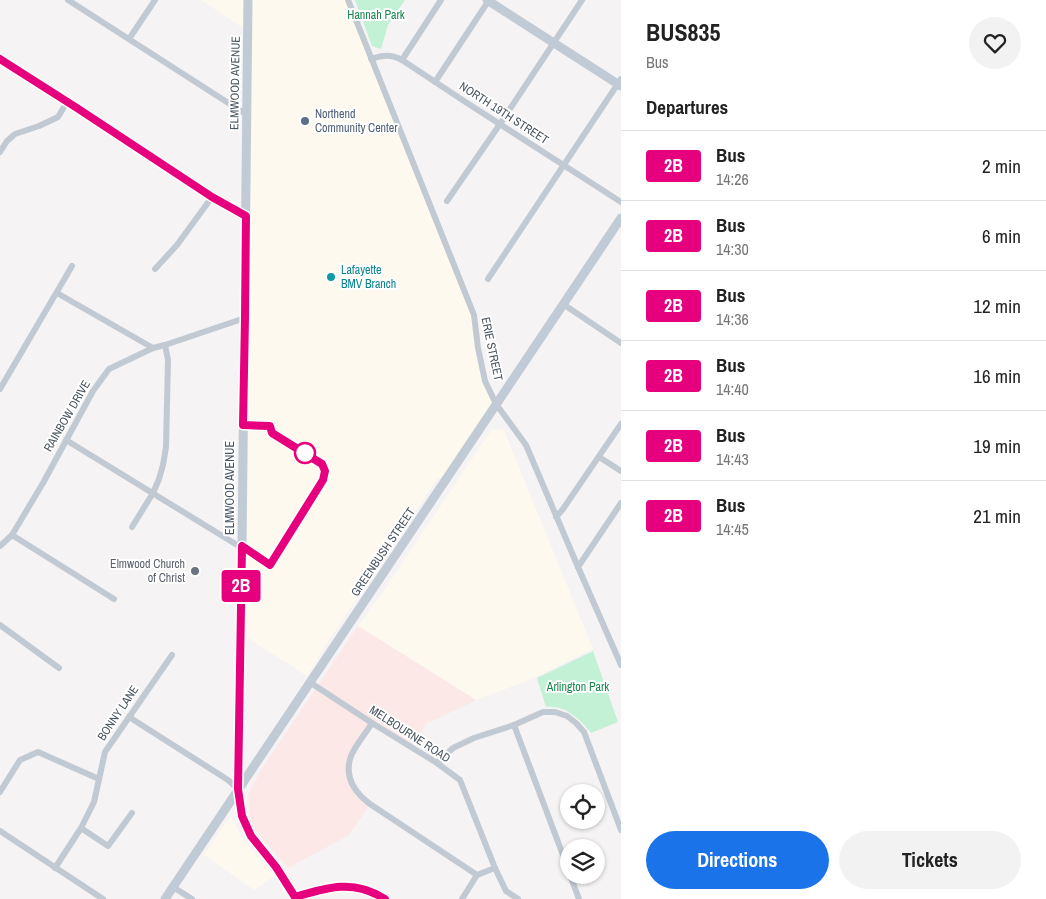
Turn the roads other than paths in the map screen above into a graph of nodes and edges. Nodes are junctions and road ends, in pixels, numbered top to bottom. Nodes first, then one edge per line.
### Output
1 (68, 0) edge
2 (154, 0) edge
3 (248, 0) edge
4 (348, 0) edge
5 (441, 0) edge
6 (488, 0) edge
7 (582, 0) edge
8 (129, 40) junction
9 (553, 42) junction
10 (0, 59) edge
11 (371, 59) junction
12 (402, 60) junction
13 (435, 82) junction
14 (620, 83) edge
15 (67, 102) junction
16 (247, 115) junction
17 (500, 124) junction
18 (0, 152) edge
19 (564, 165) junction
20 (212, 197) junction
21 (447, 201) dead end
22 (621, 202) edge
23 (246, 216) junction
24 (621, 218) edge
25 (72, 266) dead end
26 (155, 269) dead end
27 (488, 279) dead end
28 (57, 293) junction
29 (563, 304) junction
30 (245, 318) junction
31 (621, 343) edge
32 (164, 345) junction
33 (153, 348) junction
34 (0, 389) edge
35 (496, 404) junction
36 (621, 424) edge
37 (66, 440) junction
38 (599, 457) junction
39 (621, 471) edge
40 (153, 493) junction
41 (621, 503) edge
42 (556, 517) junction
43 (132, 527) dead end
44 (12, 535) junction
45 (0, 546) edge
46 (242, 548) junction
47 (578, 568) junction
48 (114, 600) dead end
49 (0, 625) edge
50 (172, 655) dead end
51 (620, 661) edge
52 (59, 668) dead end
53 (311, 682) junction
54 (129, 717) junction
55 (372, 723) junction
56 (514, 724) junction
57 (437, 763) junction
58 (100, 778) junction
59 (238, 789) junction
60 (0, 792) edge
61 (132, 813) dead end
62 (81, 828) junction
63 (621, 830) edge
64 (0, 831) edge
65 (560, 847) edge
66 (55, 868) junction
67 (495, 868) junction
68 (478, 875) junction
69 (573, 884) edge
70 (173, 887) junction
71 (295, 898) edge
72 (103, 899) edge
73 (165, 899) edge
74 (192, 899) edge
75 (385, 899) edge
76 (462, 899) edge
77 (518, 899) edge
78 (579, 899) edge

1 - 8 street
2 - 8 street
3 - 16 main road, ELMWOOD AVENUE
4 - 11 street, ERIE STREET
5 - 12 street
6 - 9 main road
6 - 13 street
7 - 9 street
8 - 16 street
9 - 14 main road
9 - 17 street
10 - 15 street
11 - 12 street, NORTH 19TH STREET
11 - 35 street, ERIE STREET
12 - 13 street, NORTH 19TH STREET
13 - 17 street, NORTH 19TH STREET
14 - 19 street
15 - 18 street
15 - 20 street
16 - 23 main road, ELMWOOD AVENUE
17 - 19 street, NORTH 19TH STREET
17 - 21 street
19 - 22 street, NORTH 19TH STREET
19 - 27 street
20 - 23 street
20 - 26 street
23 - 30 main road, ELMWOOD AVENUE
24 - 29 main road, GREENBUSH STREET
25 - 28 street
28 - 33 street
28 - 34 street
29 - 31 street
29 - 35 main road, GREENBUSH STREET
30 - 32 street, RAINBOW DRIVE
30 - 46 main road, ELMWOOD AVENUE
32 - 33 street, RAINBOW DRIVE
32 - 40 street
33 - 37 street, RAINBOW DRIVE
35 - 42 street, ERIE STREET
35 - 53 main road, GREENBUSH STREET
36 - 38 street
37 - 40 street
37 - 44 street, RAINBOW DRIVE
38 - 39 street
38 - 42 street
40 - 43 street
40 - 46 street
41 - 47 street
42 - 47 street, ERIE STREET
44 - 45 street, RAINBOW DRIVE
44 - 48 street
46 - 59 main road, ELMWOOD AVENUE
47 - 51 street, ERIE STREET
49 - 52 street
50 - 54 street, BONNY LANE
53 - 55 street, MELBOURNE ROAD
53 - 59 main road, GREENBUSH STREET
54 - 58 street, BONNY LANE
54 - 59 street
55 - 57 street, MELBOURNE ROAD
55 - 68 street
56 - 57 street
56 - 63 street
56 - 65 street
57 - 67 street, MELBOURNE ROAD
58 - 60 street
58 - 62 street, BONNY LANE
59 - 70 main road, GREENBUSH STREET
59 - 71 street, ELMWOOD AVENUE
61 - 62 street
62 - 66 street, BONNY LANE
64 - 66 street
66 - 72 street
67 - 68 street
67 - 77 street, MELBOURNE ROAD
68 - 76 street
69 - 78 street
70 - 73 main road, GREENBUSH STREET
70 - 74 street
71 - 75 street

